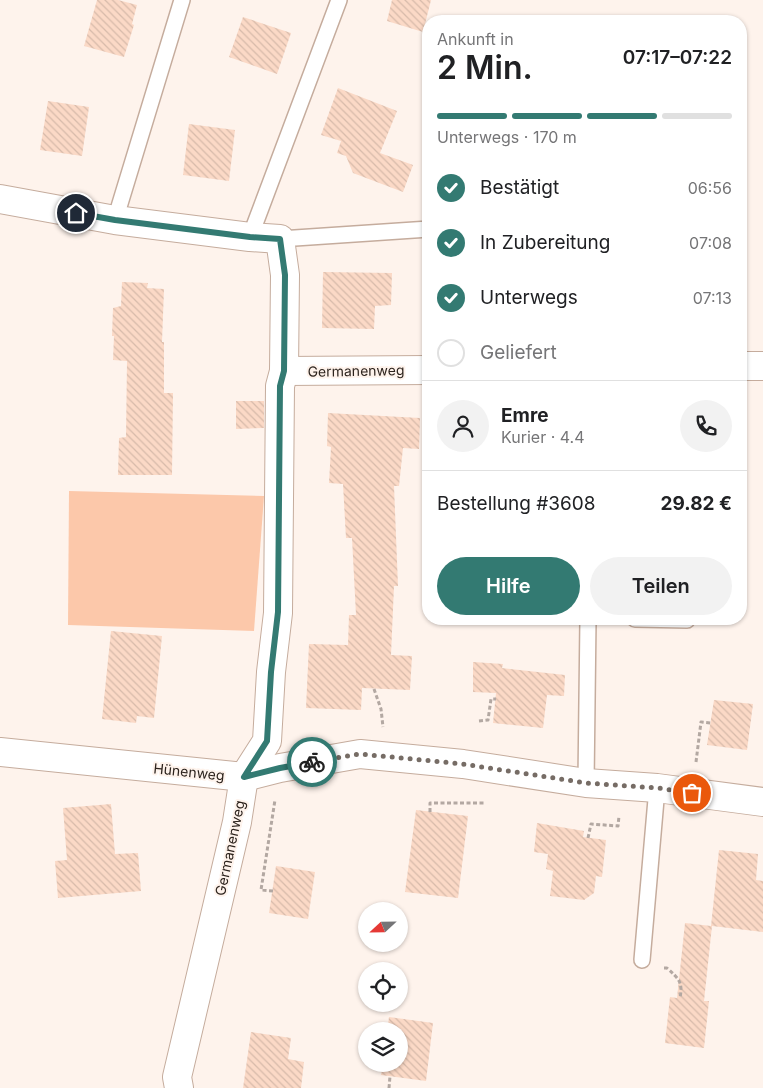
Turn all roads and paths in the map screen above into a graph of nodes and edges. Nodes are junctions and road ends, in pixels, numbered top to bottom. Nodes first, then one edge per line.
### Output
1 (182, 0) edge
2 (339, 0) edge
3 (0, 200) edge
4 (115, 220) junction
5 (422, 229) edge
6 (250, 237) junction
7 (280, 239) junction
8 (747, 366) edge
9 (763, 366) edge
10 (422, 370) edge
11 (284, 371) junction
12 (588, 625) edge
13 (374, 689) dead end
14 (496, 700) dead end
15 (479, 721) dead end
16 (711, 724) dead end
17 (383, 732) dead end
18 (0, 752) edge
19 (280, 768) junction
20 (244, 777) junction
21 (586, 783) junction
22 (658, 788) junction
23 (692, 793) junction
24 (763, 802) edge
25 (486, 803) dead end
26 (430, 812) dead end
27 (273, 891) dead end
28 (642, 960) dead end
29 (658, 968) dead end
30 (680, 998) dead end
31 (390, 1076) dead end
32 (179, 1088) edge
33 (388, 1088) edge

1 - 4 lane
2 - 6 lane
3 - 4 street
4 - 6 street
5 - 7 lane
6 - 7 street
7 - 11 street, Germanenweg
8 - 9 street
10 - 11 street, Germanenweg
11 - 20 street, Germanenweg
12 - 21 lane
13 - 17 path
14 - 15 path
16 - 23 path
18 - 20 street, Hünenweg
19 - 20 street, Hünenweg
19 - 21 street, Hünenweg
19 - 27 path
20 - 32 street, Germanenweg
21 - 22 street, Hünenweg
22 - 23 street, Hünenweg
22 - 28 lane
23 - 24 street, Hünenweg
25 - 26 path
29 - 30 path
31 - 33 path

